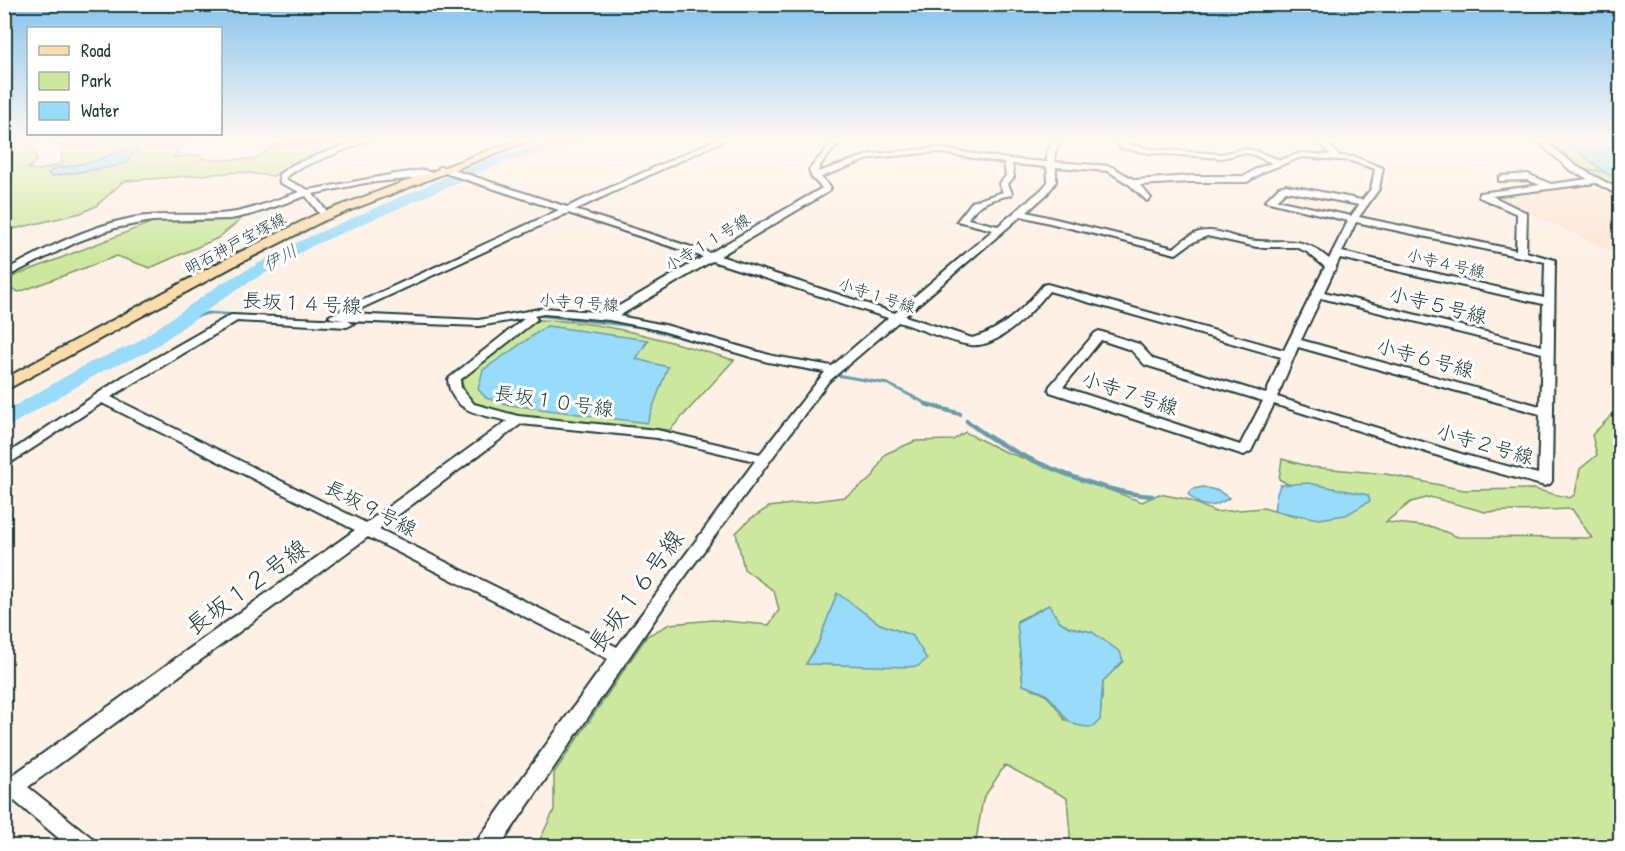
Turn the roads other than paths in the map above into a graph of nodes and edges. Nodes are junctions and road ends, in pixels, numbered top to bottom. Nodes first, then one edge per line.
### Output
1 (283, 180) edge
2 (378, 180) edge
3 (415, 180) edge
4 (478, 180) edge
5 (632, 180) edge
6 (819, 180) edge
7 (1007, 180) edge
8 (1052, 180) edge
9 (1128, 180) edge
10 (1180, 180) edge
11 (1377, 180) edge
12 (1534, 180) edge
13 (1595, 181) joint
14 (1133, 183) junction
15 (1551, 187) junction
16 (308, 193) junction
17 (1620, 193) edge
18 (1147, 198) dead end
19 (1364, 203) junction
20 (567, 209) junction
21 (1021, 213) junction
22 (325, 215) junction
23 (1353, 219) junction
24 (1000, 229) junction
25 (1337, 254) junction
26 (1521, 254) junction
27 (712, 256) junction
28 (1331, 267) junction
29 (4, 275) edge
30 (1319, 294) junction
31 (1548, 302) junction
32 (896, 316) junction
33 (609, 317) junction
34 (531, 319) junction
35 (330, 320) junction
36 (670, 334) junction
37 (1295, 342) junction
38 (1548, 351) junction
39 (1288, 355) junction
40 (829, 375) junction
41 (4, 386) edge
42 (103, 398) junction
43 (1270, 399) junction
44 (1545, 411) junction
45 (518, 420) junction
46 (763, 459) junction
47 (4, 463) edge
48 (368, 530) junction
49 (619, 656) junction
50 (7, 787) edge
51 (84, 846) edge
52 (487, 846) edge

1 - 16 street
2 - 16 street
3 - 22 main road, 明石神戸宝塚線
4 - 20 street, 小寺１号線
5 - 20 street
6 - 27 street, 小寺１１号線
7 - 24 street
8 - 21 street
9 - 14 street
10 - 14 street
11 - 19 street
12 - 15 street
13 - 15 street
13 - 17 street
14 - 18 street
15 - 26 street
16 - 22 street
16 - 29 street
19 - 23 street
19 - 23 street, 小寺２号線
20 - 27 street, 小寺１号線
20 - 35 street
21 - 24 street
21 - 28 street
22 - 41 main road, 明石神戸宝塚線
23 - 25 street
23 - 26 street, 小寺２号線
24 - 32 street
25 - 28 street
25 - 31 street, 小寺４号線
26 - 31 street, 小寺２号線
27 - 32 street, 小寺１号線
27 - 33 street, 小寺１１号線
28 - 30 street
30 - 37 street
30 - 38 street, 小寺５号線
31 - 38 street, 小寺２号線
32 - 39 street, 小寺１号線
32 - 40 street
33 - 35 street, 小寺９号線
33 - 36 street, 小寺９号線
34 - 35 street, 長坂１４号線
34 - 36 street, 長坂１４号線
34 - 45 street, 長坂１０号線
35 - 42 street, 長坂１４号線
36 - 40 street
37 - 39 street
37 - 44 street, 小寺６号線
38 - 44 street, 小寺２号線
39 - 43 street
40 - 46 street, 長坂１６号線
42 - 47 street, 長坂１４号線
42 - 48 street, 長坂９号線
43 - 43 street, 小寺７号線
43 - 44 street, 小寺２号線
45 - 46 street, 長坂１０号線
45 - 48 street, 長坂１２号線
46 - 49 street, 長坂１６号線
48 - 49 street, 長坂９号線
48 - 50 street, 長坂１２号線
49 - 52 street, 長坂１６号線
50 - 51 street

